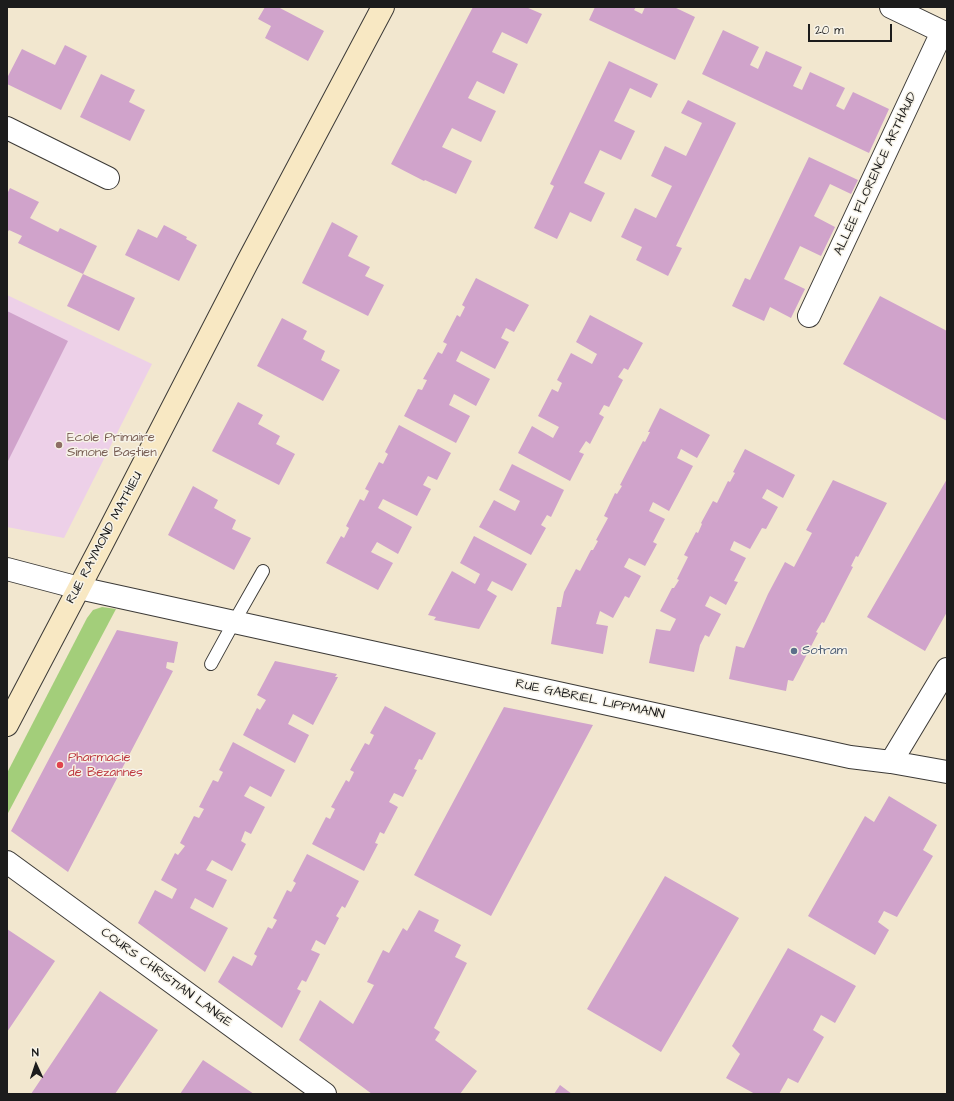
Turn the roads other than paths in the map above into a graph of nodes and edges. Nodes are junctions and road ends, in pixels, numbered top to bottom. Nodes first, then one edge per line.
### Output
1 (383, 7) edge
2 (891, 7) edge
3 (916, 12) edge
4 (945, 33) edge
5 (7, 128) edge
6 (108, 178) dead end
7 (809, 316) dead end
8 (8, 570) edge
9 (263, 572) dead end
10 (79, 588) junction
11 (234, 622) junction
12 (210, 664) dead end
13 (947, 669) edge
14 (7, 725) edge
15 (891, 762) junction
16 (947, 772) edge
17 (7, 862) edge
18 (325, 1094) edge

1 - 10 street, RUE RAYMOND MATHIEU
2 - 3 street
3 - 4 street
4 - 7 street, ALLÉE FLORENCE ARTHAUD
5 - 6 street
8 - 10 street, RUE GABRIEL LIPPMANN
9 - 11 lane
10 - 11 street, RUE GABRIEL LIPPMANN
10 - 14 street, RUE RAYMOND MATHIEU
11 - 12 lane
11 - 15 street, RUE GABRIEL LIPPMANN
13 - 15 street
15 - 16 street, RUE GABRIEL LIPPMANN
17 - 18 street, COURS CHRISTIAN LANGE

